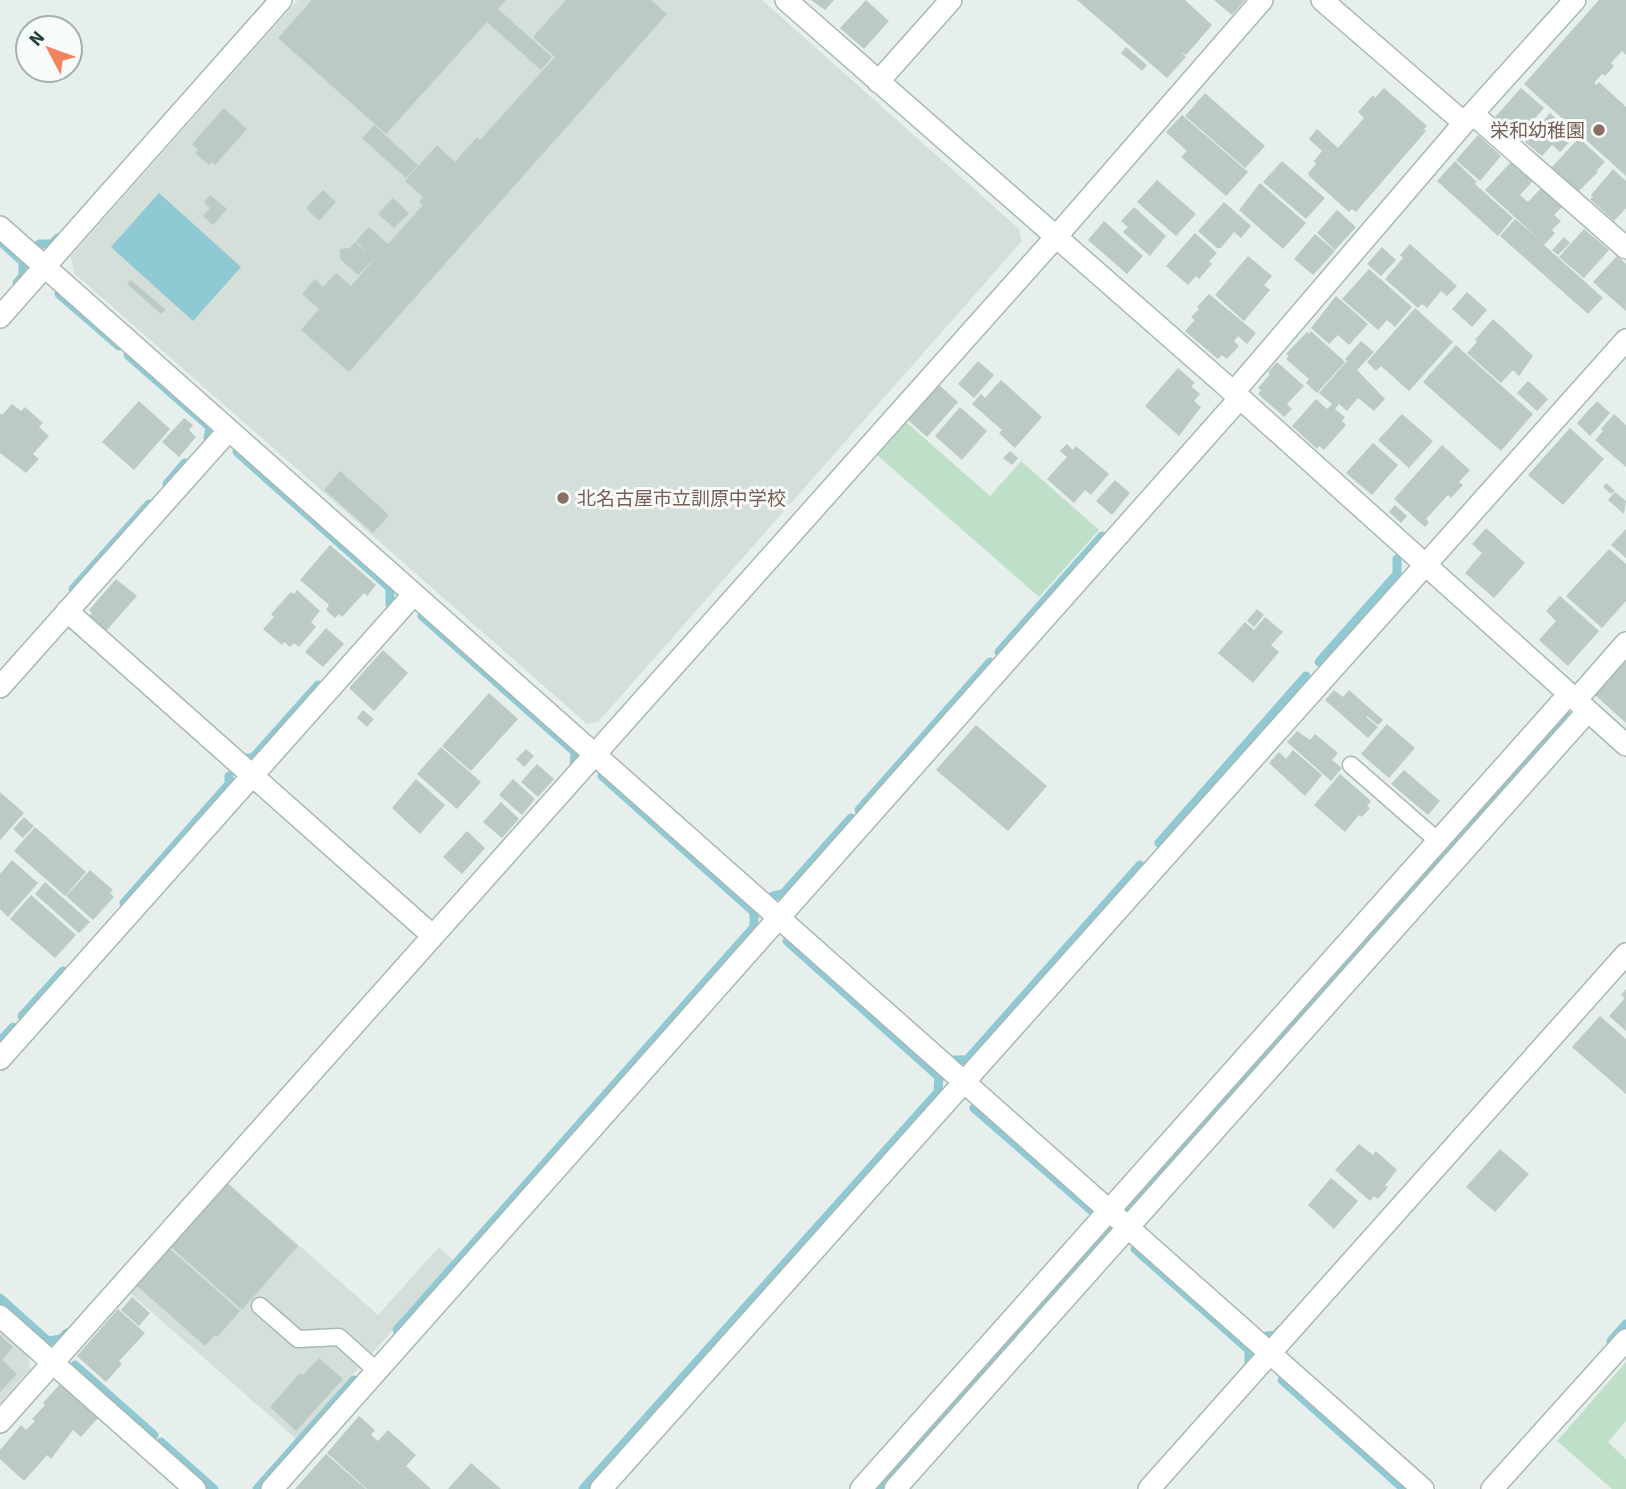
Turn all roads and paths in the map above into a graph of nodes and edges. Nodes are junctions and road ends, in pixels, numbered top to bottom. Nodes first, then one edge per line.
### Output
1 (281, 0) edge
2 (786, 0) edge
3 (951, 0) edge
4 (1262, 0) edge
5 (1322, 0) edge
6 (1575, 0) edge
7 (878, 82) junction
8 (1469, 119) junction
9 (0, 227) edge
10 (1055, 238) junction
11 (1626, 248) edge
12 (45, 266) junction
13 (0, 317) edge
14 (1626, 340) edge
15 (1236, 396) junction
16 (229, 429) junction
17 (1425, 565) junction
18 (414, 594) junction
19 (67, 611) junction
20 (1626, 643) edge
21 (0, 687) edge
22 (1578, 701) junction
23 (1626, 744) edge
24 (595, 754) junction
25 (1351, 765) dead end
26 (252, 776) junction
27 (1438, 841) junction
28 (779, 918) junction
29 (433, 936) junction
30 (1626, 954) edge
31 (0, 1059) edge
32 (964, 1082) junction
33 (1109, 1211) junction
34 (1128, 1227) junction
35 (260, 1306) dead end
36 (0, 1316) edge
37 (1626, 1340) edge
38 (1269, 1353) junction
39 (53, 1363) junction
40 (377, 1371) junction
41 (0, 1422) edge
42 (195, 1489) edge
43 (272, 1489) edge
44 (601, 1489) edge
45 (861, 1489) edge
46 (895, 1489) edge
47 (1149, 1489) edge
48 (1423, 1489) edge
49 (1492, 1489) edge

1 - 12 street
2 - 7 street
3 - 7 street
4 - 10 street
5 - 8 street
6 - 8 street
7 - 10 street
8 - 11 street
8 - 15 street
9 - 12 street
10 - 15 street
10 - 24 street
12 - 13 street
12 - 16 street
14 - 17 street
15 - 17 street
15 - 28 street
16 - 18 street
16 - 19 street
17 - 22 street
17 - 32 street
18 - 24 street
18 - 26 street
19 - 21 street
19 - 26 street
20 - 22 street
22 - 23 street
22 - 27 street
22 - 34 street
24 - 28 street
24 - 29 street
25 - 27 lane
26 - 29 street
26 - 31 street
27 - 33 street
28 - 32 street
28 - 40 street
29 - 39 street
30 - 38 street
32 - 33 street
32 - 44 street
33 - 34 street
33 - 45 street
34 - 38 street
34 - 46 street
35 - 40 lane
36 - 39 street
37 - 49 street
38 - 47 street
38 - 48 street
39 - 41 street
39 - 42 street
40 - 43 street

